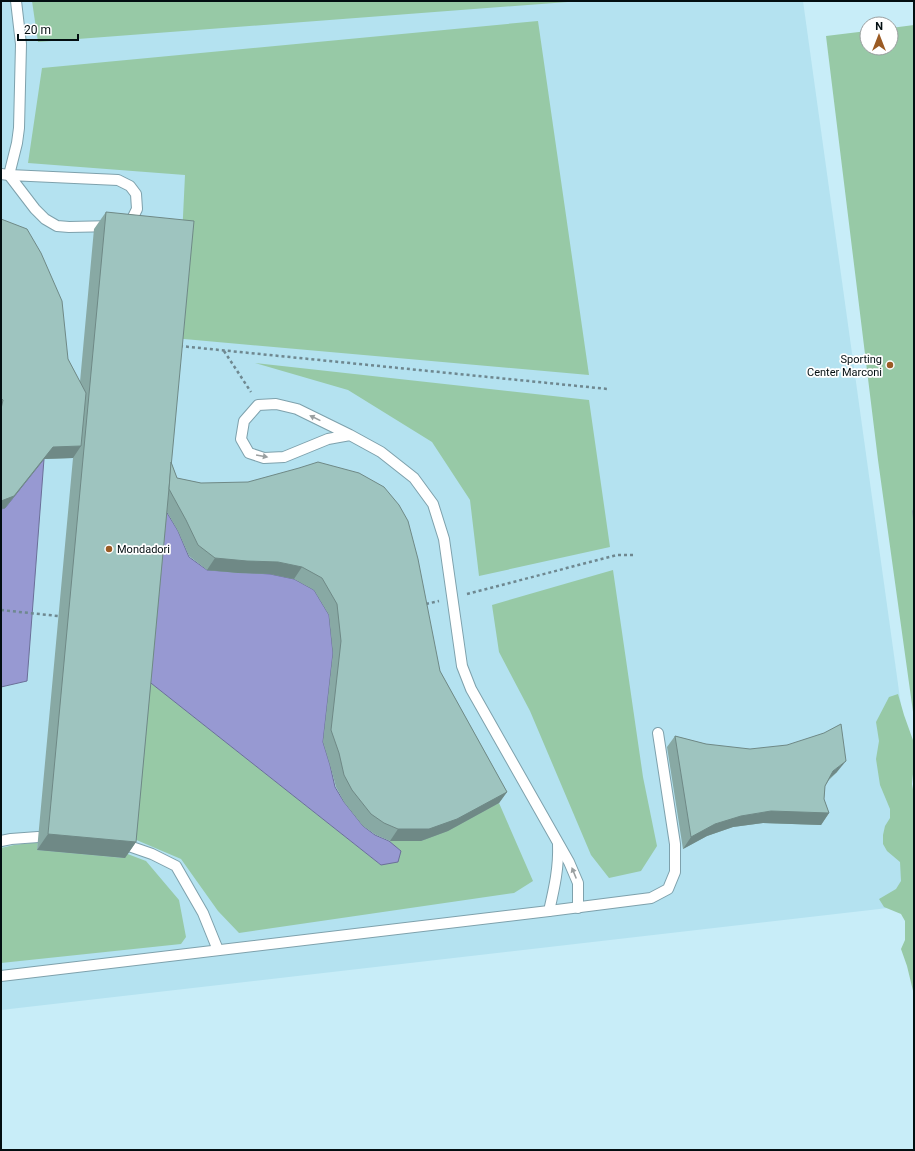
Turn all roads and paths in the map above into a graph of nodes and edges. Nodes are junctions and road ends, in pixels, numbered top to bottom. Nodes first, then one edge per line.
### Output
1 (16, 1) edge
2 (5, 175) edge
3 (179, 346) edge
4 (224, 350) junction
5 (608, 389) dead end
6 (258, 405) junction
7 (350, 435) junction
8 (633, 555) dead end
9 (453, 597) junction
10 (426, 604) edge
11 (1, 610) edge
12 (58, 616) dead end
13 (658, 733) dead end
14 (38, 838) dead end
15 (1, 841) edge
16 (558, 842) junction
17 (126, 846) edge
18 (578, 908) junction
19 (549, 912) junction
20 (218, 950) junction
21 (1, 976) edge

1 - 2 lane
2 - 2 lane
3 - 4 path
4 - 5 path
4 - 6 path
7 -> 6 lane
6 -> 7 lane
7 - 9 lane
8 - 9 path
9 - 10 path
9 - 16 lane
11 - 12 path
13 - 18 lane
14 - 15 lane
18 -> 16 lane
16 - 19 lane
17 - 20 lane
18 - 19 lane
19 - 20 lane
20 - 21 lane

